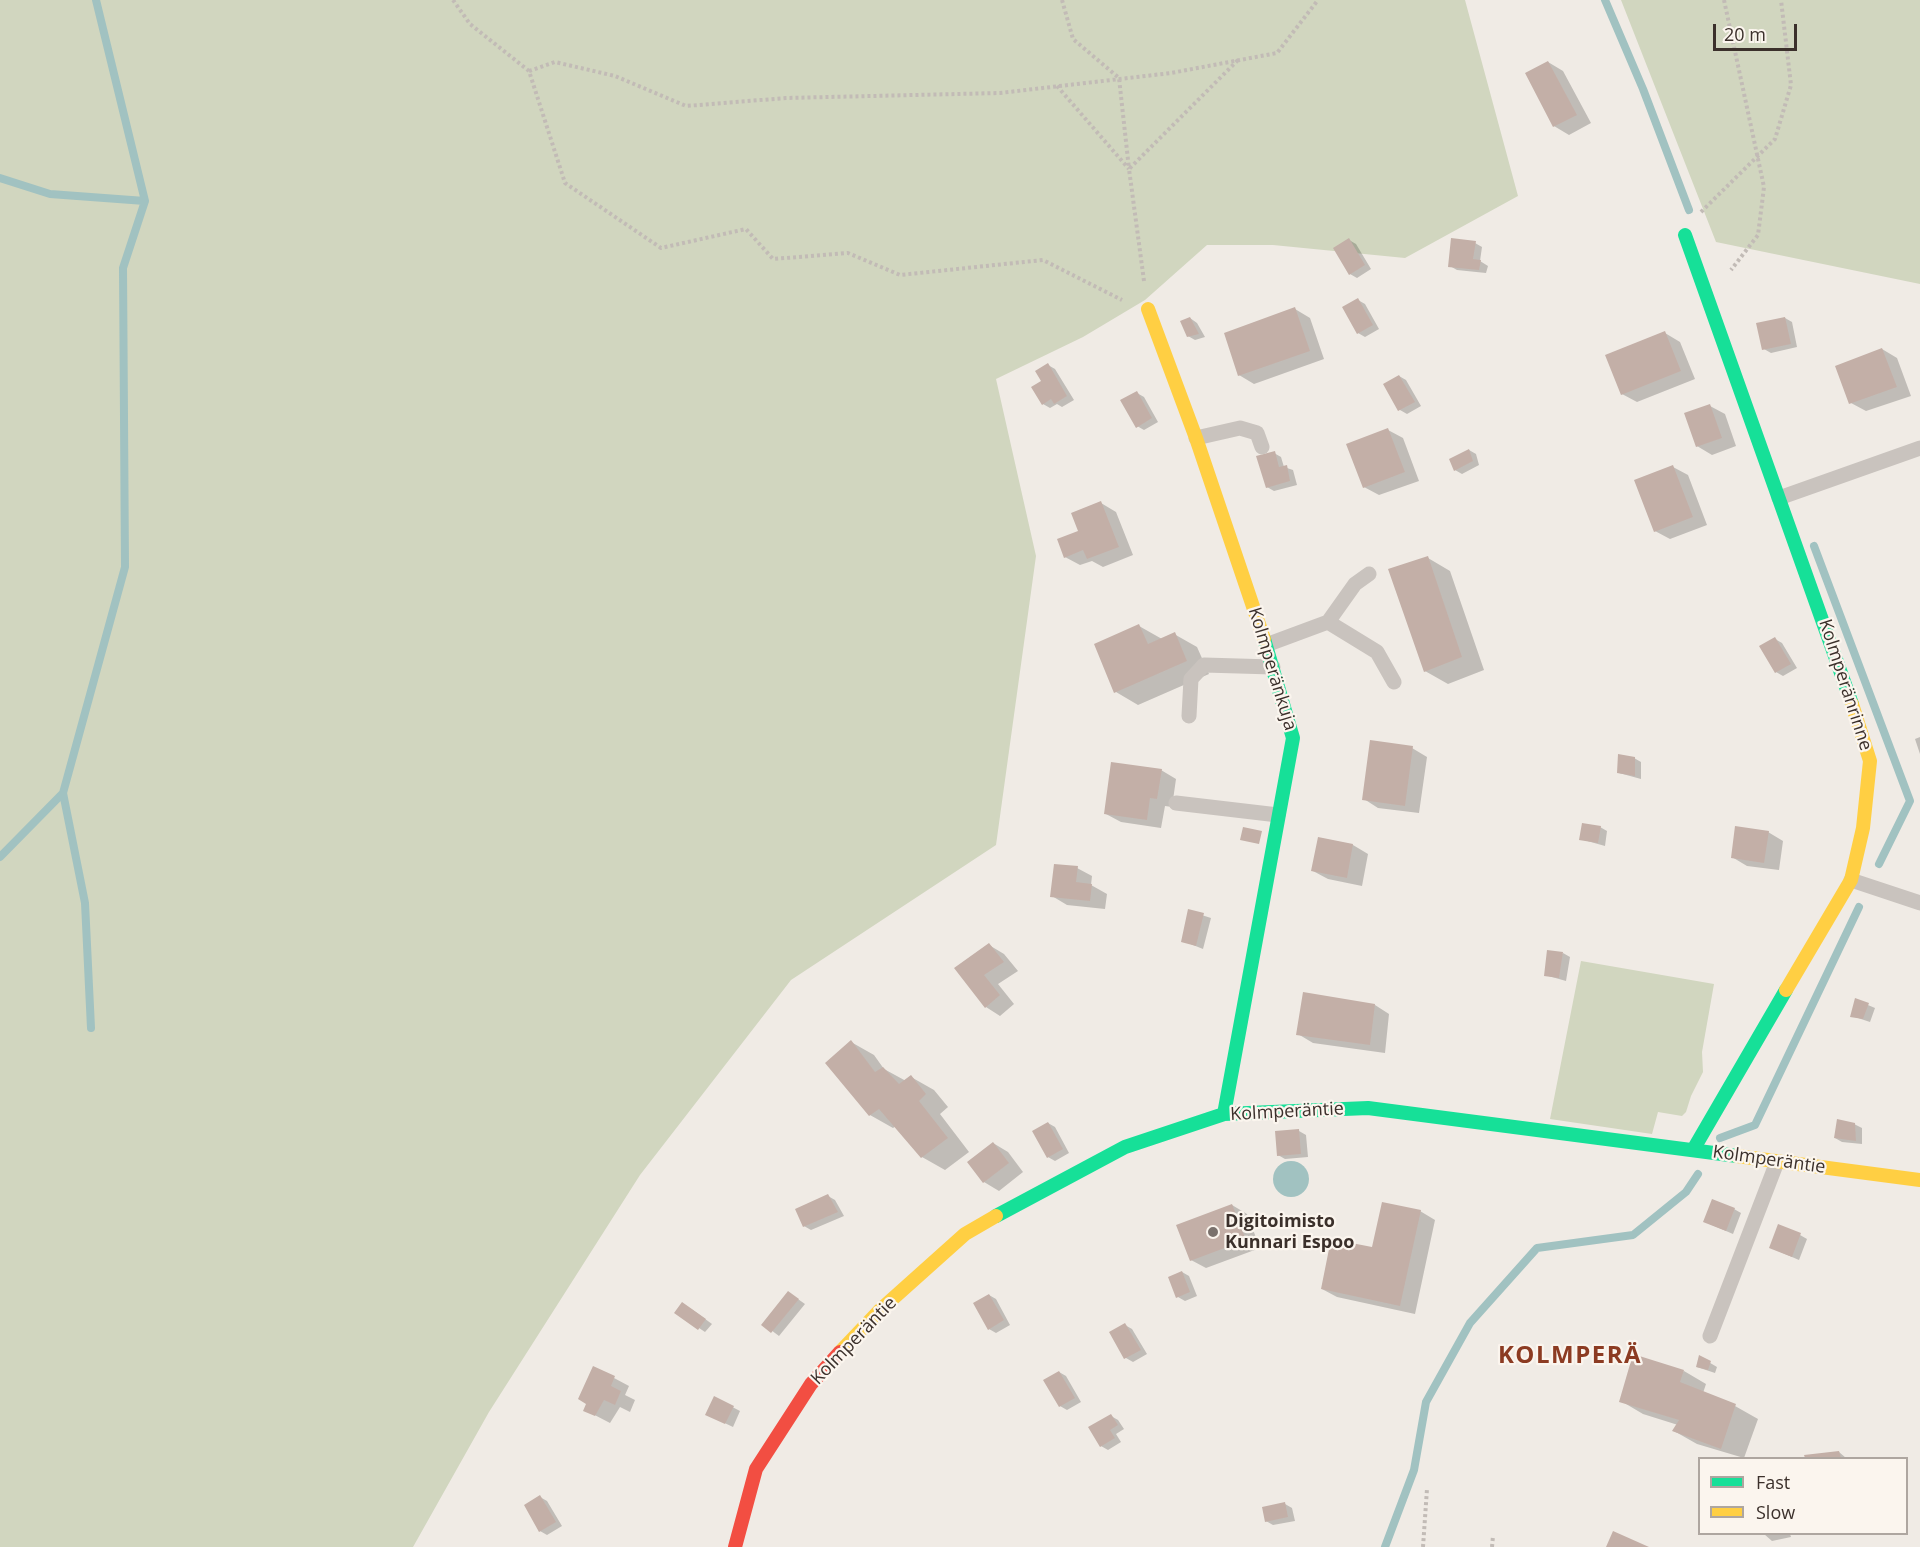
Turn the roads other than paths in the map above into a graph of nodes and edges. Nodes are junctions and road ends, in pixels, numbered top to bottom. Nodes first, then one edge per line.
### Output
1 (1685, 235) road end
2 (1148, 309) road end
3 (1196, 438) junction
4 (1262, 447) dead end
5 (1920, 448) edge
6 (1779, 498) junction
7 (1370, 574) dead end
8 (1328, 622) junction
9 (1266, 645) junction
10 (1273, 667) junction
11 (1394, 682) dead end
12 (1189, 716) dead end
13 (1176, 803) dead end
14 (1278, 815) junction
15 (1851, 880) junction
16 (1920, 903) edge
17 (1224, 1114) junction
18 (1693, 1150) junction
19 (1777, 1162) junction
20 (1920, 1180) edge
21 (1710, 1336) dead end
22 (735, 1547) edge

1 - 6 street, Kolmperänrinne
2 - 3 street, Kolmperänkuja
3 - 4 lane
3 - 9 street, Kolmperänkuja
5 - 6 lane
6 - 15 street, Kolmperänrinne
7 - 8 lane
8 - 9 lane
8 - 11 lane
9 - 10 street, Kolmperänkuja
10 - 12 lane
10 - 14 street, Kolmperänkuja
13 - 14 lane
14 - 17 street, Kolmperänkuja
15 - 16 lane
15 - 18 street, Kolmperänrinne
17 - 18 street, Kolmperäntie
17 - 22 street, Kolmperäntie
18 - 19 street, Kolmperäntie
19 - 20 street, Kolmperäntie
19 - 21 lane

